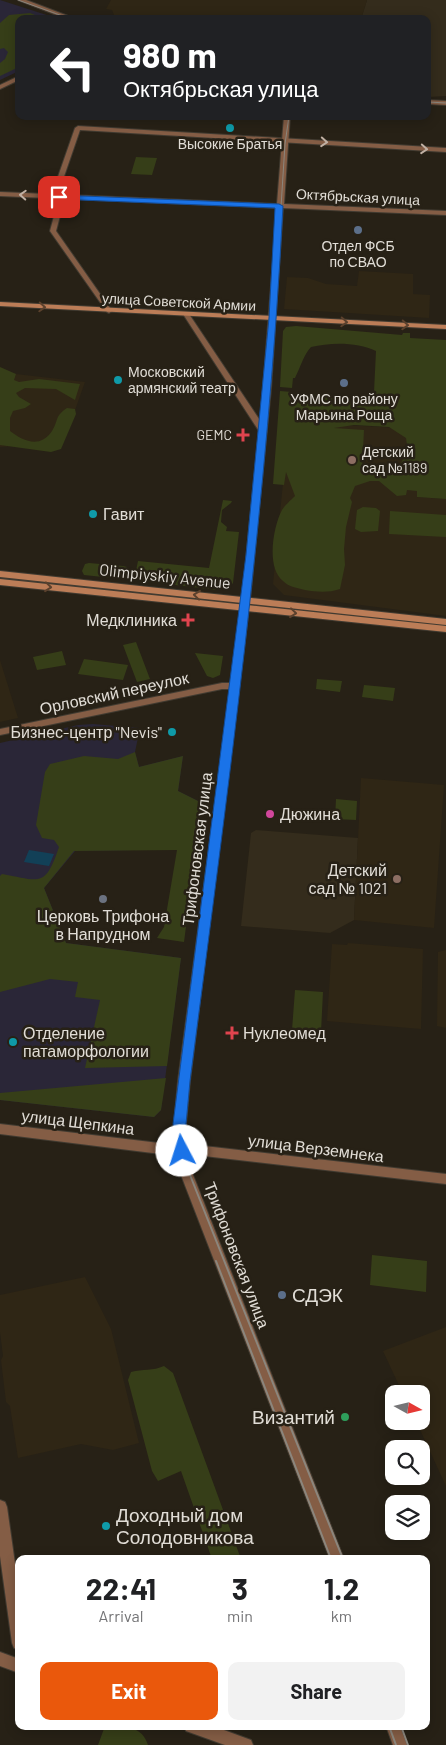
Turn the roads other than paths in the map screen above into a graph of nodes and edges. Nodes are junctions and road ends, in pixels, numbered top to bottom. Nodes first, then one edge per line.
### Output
1 (21, 0) edge
2 (62, 15) edge
3 (15, 80) edge
4 (0, 87) edge
5 (431, 102) edge
6 (446, 103) edge
7 (286, 120) edge
8 (284, 140) junction
9 (446, 150) edge
10 (0, 194) edge
11 (59, 197) junction
12 (279, 206) junction
13 (446, 213) edge
14 (0, 304) edge
15 (109, 311) junction
16 (186, 314) junction
17 (273, 318) junction
18 (446, 327) edge
19 (263, 431) junction
20 (0, 574) edge
21 (0, 582) edge
22 (245, 604) junction
23 (446, 622) edge
24 (446, 629) edge
25 (235, 686) junction
26 (0, 732) edge
27 (0, 1129) edge
28 (182, 1151) junction
29 (446, 1179) edge
30 (0, 1507) edge
31 (335, 1555) edge
32 (15, 1614) edge
33 (0, 1659) edge
34 (15, 1665) edge
35 (203, 1730) edge
36 (394, 1730) edge
37 (246, 1745) edge
38 (400, 1745) edge

1 - 2 street
3 - 4 street
5 - 6 street
7 - 8 street, Трифоновская улица
8 -> 9 street
8 - 11 street
8 - 12 street, Трифоновская улица
11 -> 10 street, Октябрьская улица
11 - 12 street, Октябрьская улица
11 - 15 street
12 - 13 street, Октябрьская улица
12 - 17 street, Трифоновская улица
14 -> 15 main road, улица Советской Армии
15 - 16 main road, улица Советской Армии
16 - 17 main road, улица Советской Армии
16 - 19 street
17 -> 18 main road, улица Советской Армии
17 - 19 street, Трифоновская улица
19 - 22 street, Трифоновская улица
22 -> 20 main road, Olimpiyskiy Avenue
21 -> 22 main road, Olimpiyskiy Avenue
22 - 23 main road, Olimpiyskiy Avenue
22 -> 24 main road, Olimpiyskiy Avenue
22 - 25 street, Трифоновская улица
25 - 26 street, Орловский переулок
25 - 28 street, Трифоновская улица
27 - 28 street, улица Щепкина
28 - 29 street, улица Верземнека
28 - 31 street, Трифоновская улица
30 - 32 street
33 - 34 street
35 - 37 street
36 - 38 street

